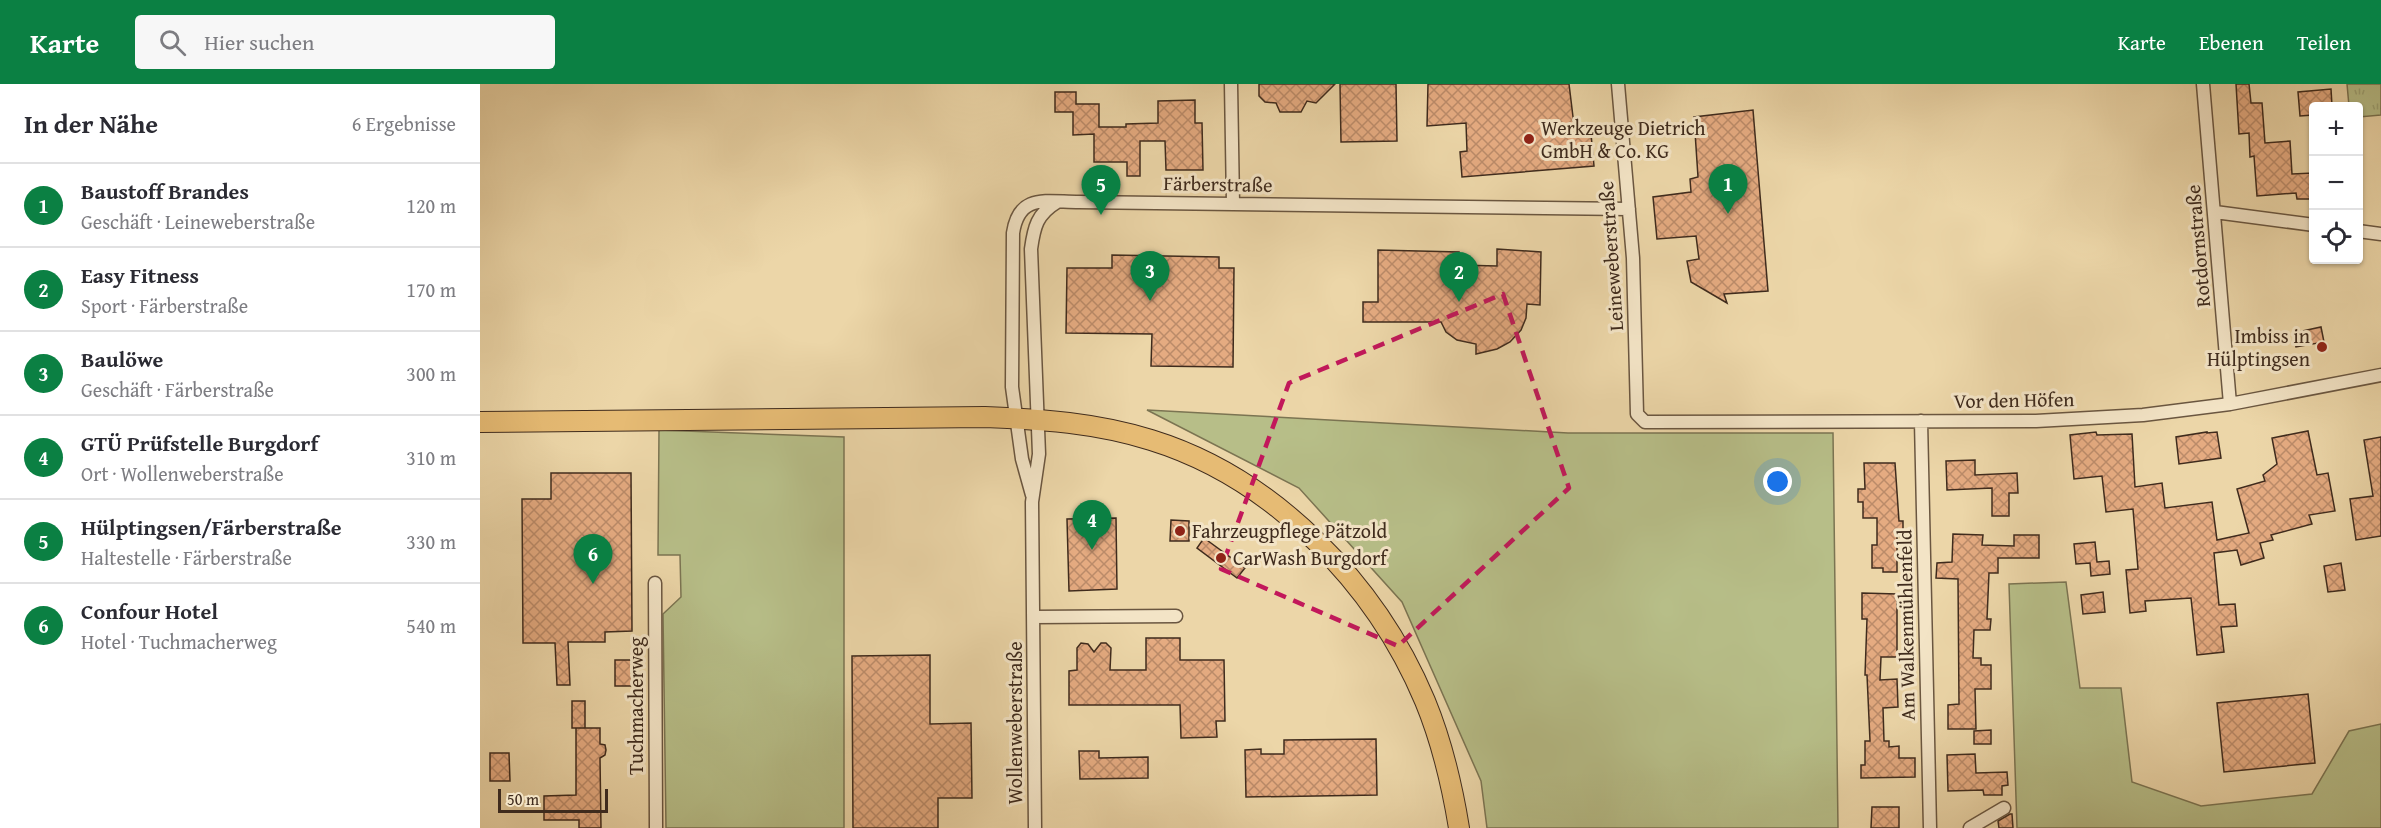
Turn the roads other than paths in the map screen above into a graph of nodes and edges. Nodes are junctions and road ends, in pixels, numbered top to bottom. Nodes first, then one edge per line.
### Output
1 (1231, 84) edge
2 (1618, 84) edge
3 (2203, 84) edge
4 (1057, 202) junction
5 (1233, 203) junction
6 (1629, 208) junction
7 (2215, 212) junction
8 (2309, 224) edge
9 (2363, 232) edge
10 (2381, 234) edge
11 (2381, 375) edge
12 (2230, 404) junction
13 (1016, 418) junction
14 (1038, 419) junction
15 (1921, 421) junction
16 (480, 422) edge
17 (1645, 422) joint
18 (1032, 495) junction
19 (655, 583) dead end
20 (1176, 616) dead end
21 (1034, 617) junction
22 (2004, 808) dead end
23 (656, 828) edge
24 (1035, 828) edge
25 (1460, 828) edge
26 (1930, 828) edge
27 (1970, 828) edge

1 - 5 street
2 - 6 street, Leineweberstraße
3 - 7 street, Rotdornstraße
4 - 5 street, Färberstraße
4 - 13 street, Färberstraße
4 - 14 street, Wollenweberstraße
5 - 6 street, Färberstraße
6 - 17 street, Leineweberstraße
7 - 8 street
7 - 12 street, Rotdornstraße
9 - 10 street
11 - 12 street, Vor den Höfen
12 - 15 street, Vor den Höfen
13 - 14 main road
13 - 16 main road
13 - 18 street, Wollenweberstraße
14 - 18 street, Wollenweberstraße
14 - 25 main road
15 - 17 street, Vor den Höfen
15 - 26 street, Am Walkenmühlenfeld
18 - 21 street, Wollenweberstraße
19 - 23 street, Tuchmacherweg
20 - 21 street, Wollenweberstraße
21 - 24 street, Wollenweberstraße
22 - 27 street

